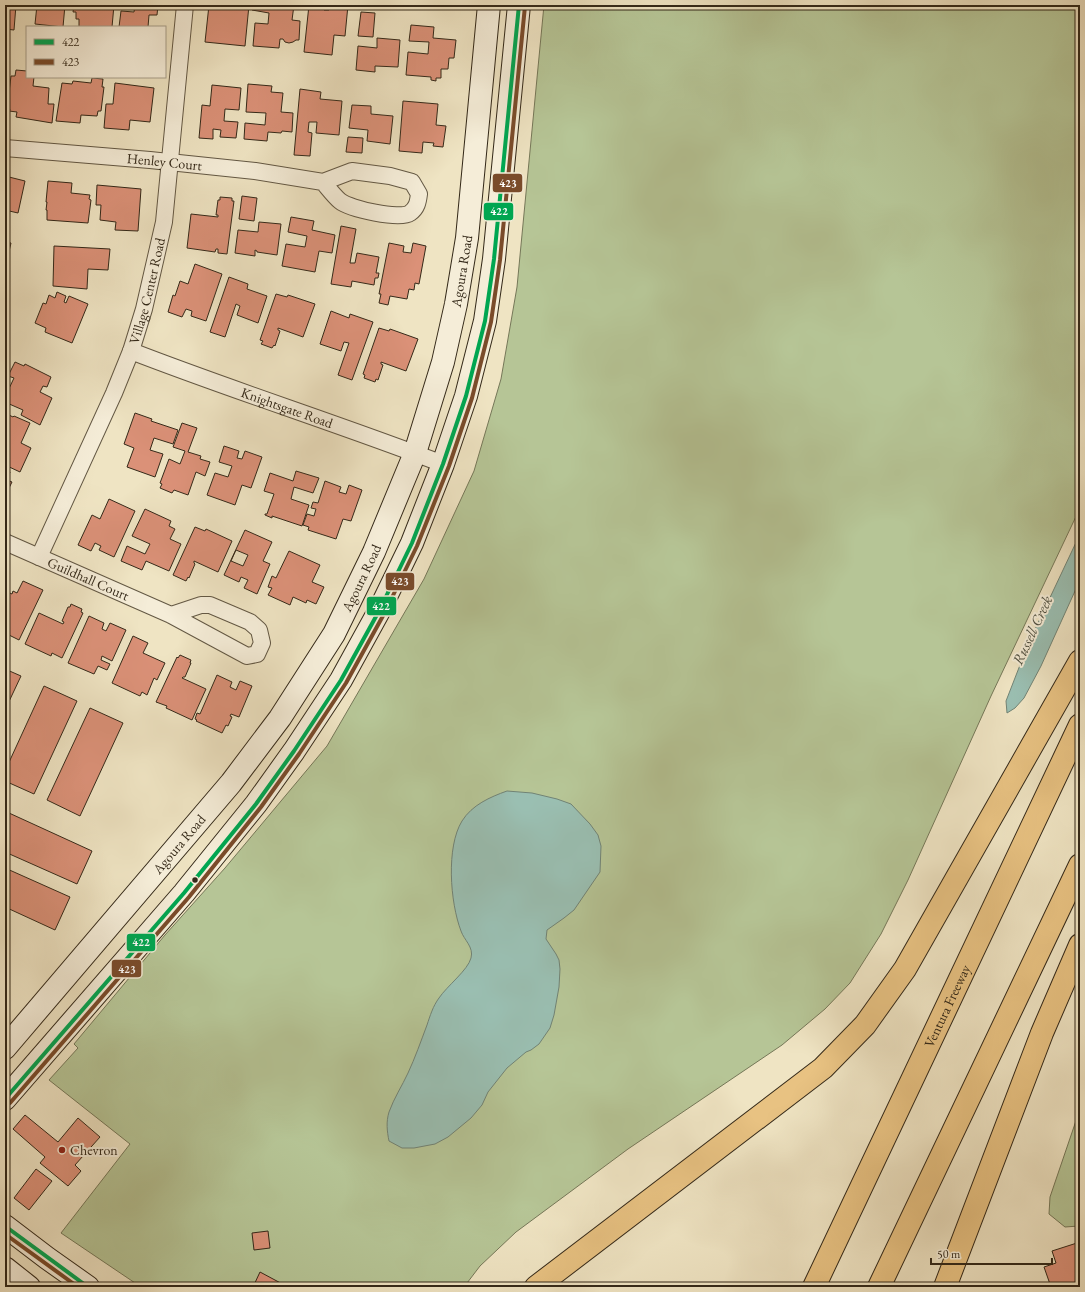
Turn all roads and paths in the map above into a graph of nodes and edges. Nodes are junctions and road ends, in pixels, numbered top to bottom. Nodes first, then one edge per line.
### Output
1 (185, 5) edge
2 (489, 5) edge
3 (519, 5) edge
4 (5, 148) edge
5 (170, 162) junction
6 (323, 182) junction
7 (131, 351) junction
8 (415, 453) junction
9 (443, 464) junction
10 (5, 542) edge
11 (39, 557) junction
12 (171, 615) junction
13 (1080, 661) edge
14 (1080, 725) edge
15 (231, 783) junction
16 (256, 804) junction
17 (1080, 865) edge
18 (1080, 945) edge
19 (5, 1048) edge
20 (5, 1099) edge
21 (5, 1226) edge
22 (5, 1268) edge
23 (29, 1287) edge
24 (88, 1287) edge
25 (536, 1287) edge
26 (814, 1287) edge
27 (879, 1287) edge
28 (944, 1287) edge

1 - 5 street, Village Center Road
2 - 8 main road, Agoura Road
3 - 9 main road
4 - 5 street, Henley Court
5 - 6 street, Henley Court
5 - 7 street, Village Center Road
6 - 6 street, Henley Court
7 - 8 street, Knightsgate Road
7 - 11 street, Village Center Road
8 - 9 street, Knightsgate Road
8 - 15 main road, Agoura Road
9 - 16 main road
10 - 11 street, Guildhall Court
11 - 12 street, Guildhall Court
12 - 12 street, Guildhall Court
13 - 25 highway
14 - 26 highway, Ventura Freeway
15 - 16 main road
15 - 19 main road, Agoura Road
16 - 20 main road
17 - 27 highway
18 - 28 highway
21 - 24 main road
22 - 23 main road

